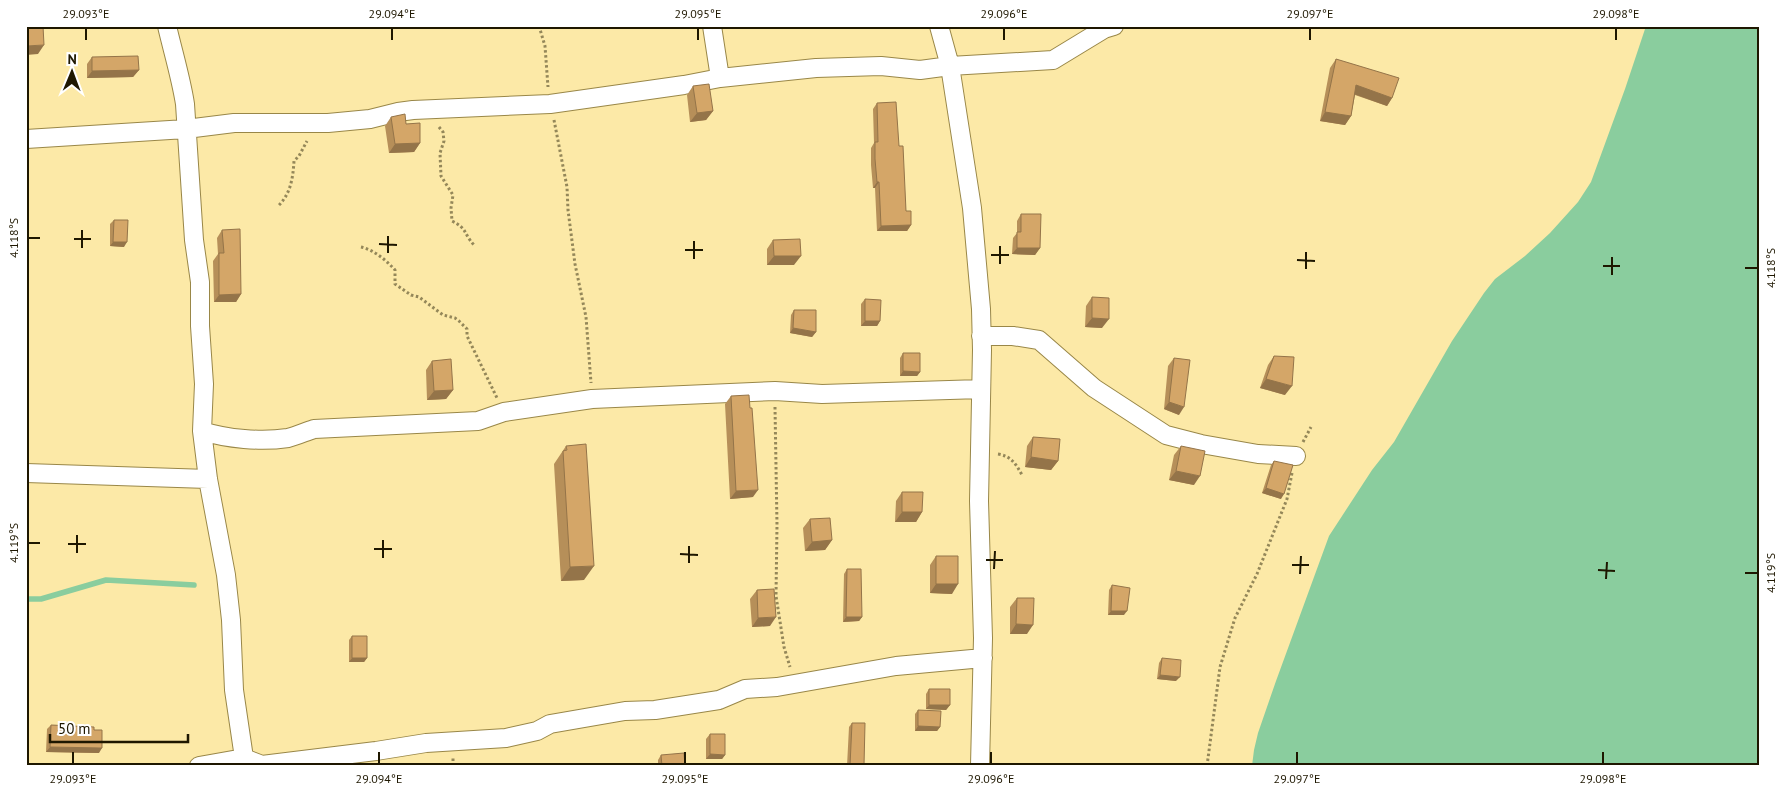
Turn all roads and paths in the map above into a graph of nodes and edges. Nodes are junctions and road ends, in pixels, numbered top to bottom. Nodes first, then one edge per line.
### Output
1 (167, 26) edge
2 (539, 26) edge
3 (712, 26) edge
4 (939, 26) edge
5 (1114, 26) edge
6 (950, 66) junction
7 (720, 78) junction
8 (550, 104) junction
9 (433, 110) junction
10 (328, 123) junction
11 (186, 129) junction
12 (26, 139) edge
13 (279, 205) dead end
14 (474, 244) dead end
15 (361, 247) dead end
16 (981, 336) junction
17 (981, 389) junction
18 (775, 392) junction
19 (592, 399) junction
20 (504, 412) junction
21 (1311, 427) dead end
22 (202, 432) junction
23 (980, 454) junction
24 (1296, 456) junction
25 (26, 473) edge
26 (1022, 475) dead end
27 (208, 479) junction
28 (983, 658) junction
29 (795, 683) junction
30 (245, 762) edge
31 (199, 766) edge
32 (980, 766) edge
33 (1207, 766) edge

1 - 11 street
2 - 8 path
3 - 7 street
4 - 6 street
5 - 6 street
6 - 7 street
6 - 16 street
7 - 8 street
8 - 9 street
8 - 19 path
9 - 10 street
9 - 14 path
10 - 11 street
10 - 13 path
11 - 12 street
11 - 22 street
15 - 20 path
16 - 17 street
16 - 24 street
17 - 18 street
17 - 23 street
18 - 19 street
18 - 29 path
19 - 20 street
20 - 22 street
21 - 24 path
22 - 27 street
23 - 26 path
23 - 28 street
24 - 33 path
25 - 27 street
27 - 30 street
28 - 29 street
28 - 32 street
29 - 30 street
30 - 31 street

